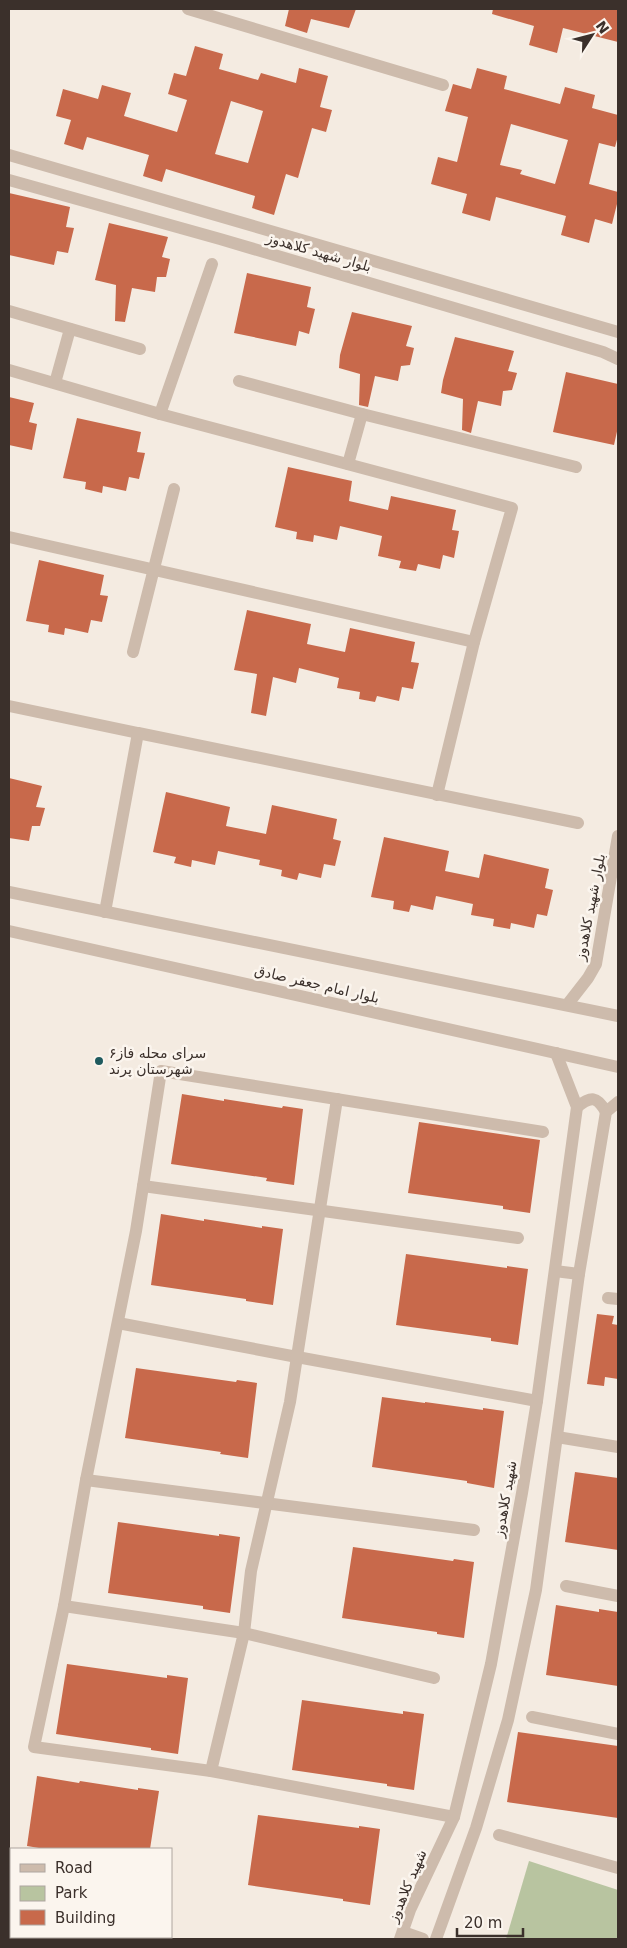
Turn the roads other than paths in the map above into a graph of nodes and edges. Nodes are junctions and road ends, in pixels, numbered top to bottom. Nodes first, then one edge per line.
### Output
1 (188, 9) edge
2 (443, 85) dead end
3 (9, 155) edge
4 (9, 180) edge
5 (212, 264) dead end
6 (9, 311) edge
7 (70, 329) junction
8 (618, 332) edge
9 (140, 349) dead end
10 (618, 359) edge
11 (9, 370) edge
12 (239, 381) dead end
13 (55, 383) junction
14 (160, 414) junction
15 (362, 414) junction
16 (348, 464) junction
17 (576, 467) dead end
18 (174, 489) dead end
19 (9, 537) edge
20 (153, 570) junction
21 (474, 642) junction
22 (133, 652) dead end
23 (9, 706) edge
24 (138, 733) junction
25 (437, 795) junction
26 (578, 824) dead end
27 (618, 836) edge
28 (9, 892) edge
29 (105, 912) junction
30 (9, 931) edge
31 (567, 1005) junction
32 (618, 1016) edge
33 (556, 1053) junction
34 (618, 1067) edge
35 (337, 1099) junction
36 (618, 1102) edge
37 (577, 1107) junction
38 (606, 1112) junction
39 (543, 1132) dead end
40 (143, 1186) junction
41 (320, 1210) junction
42 (518, 1238) dead end
43 (555, 1271) junction
44 (579, 1274) junction
45 (118, 1322) junction
46 (296, 1358) junction
47 (537, 1401) junction
48 (557, 1437) junction
49 (618, 1447) edge
50 (86, 1480) junction
51 (267, 1503) junction
52 (474, 1530) dead end
53 (566, 1586) dead end
54 (618, 1596) edge
55 (64, 1606) junction
56 (244, 1632) junction
57 (434, 1678) dead end
58 (532, 1717) dead end
59 (618, 1734) edge
60 (211, 1771) junction
61 (454, 1817) junction
62 (499, 1835) dead end
63 (618, 1868) edge
64 (402, 1936) edge
65 (423, 1939) edge
66 (436, 1939) edge

1 - 2 street
3 - 8 street, بلوار شهید کلاهدوز
4 - 10 street, بلوار شهید کلاهدوز
5 - 14 street
6 - 7 street
7 - 9 street
7 - 13 street
11 - 13 street
12 - 15 street
13 - 14 street
14 - 16 street
15 - 16 street
15 - 17 street
16 - 21 street
18 - 20 street
19 - 20 street
20 - 21 street
20 - 22 street
21 - 25 street
23 - 24 street
24 - 25 street
24 - 29 street
25 - 26 street
27 - 31 street, بلوار شهید کلاهدوز
28 - 29 street, بلوار امام جعفر صادق
29 - 31 street, بلوار امام جعفر صادق
30 - 33 street, بلوار امام جعفر صادق
31 - 32 street, بلوار امام جعفر صادق
33 - 34 street, بلوار امام جعفر صادق
33 - 37 street, شهید کلاهدوز
35 - 39 street
35 - 40 street
35 - 41 street
36 - 38 street
37 - 38 street
37 - 43 street, شهید کلاهدوز
38 - 44 street
40 - 41 street
40 - 45 street
41 - 42 street
41 - 46 street
43 - 44 street
43 - 47 street, شهید کلاهدوز
44 - 48 street
45 - 46 street
45 - 50 street
46 - 47 street
46 - 51 street
47 - 61 street, شهید کلاهدوز
48 - 49 street
48 - 66 street
50 - 51 street
50 - 55 street
51 - 52 street
51 - 56 street
53 - 54 street
55 - 56 street
55 - 60 street
56 - 57 street
56 - 60 street
58 - 59 street
60 - 61 street
61 - 64 street, شهید کلاهدوز
62 - 63 street
64 - 65 street

